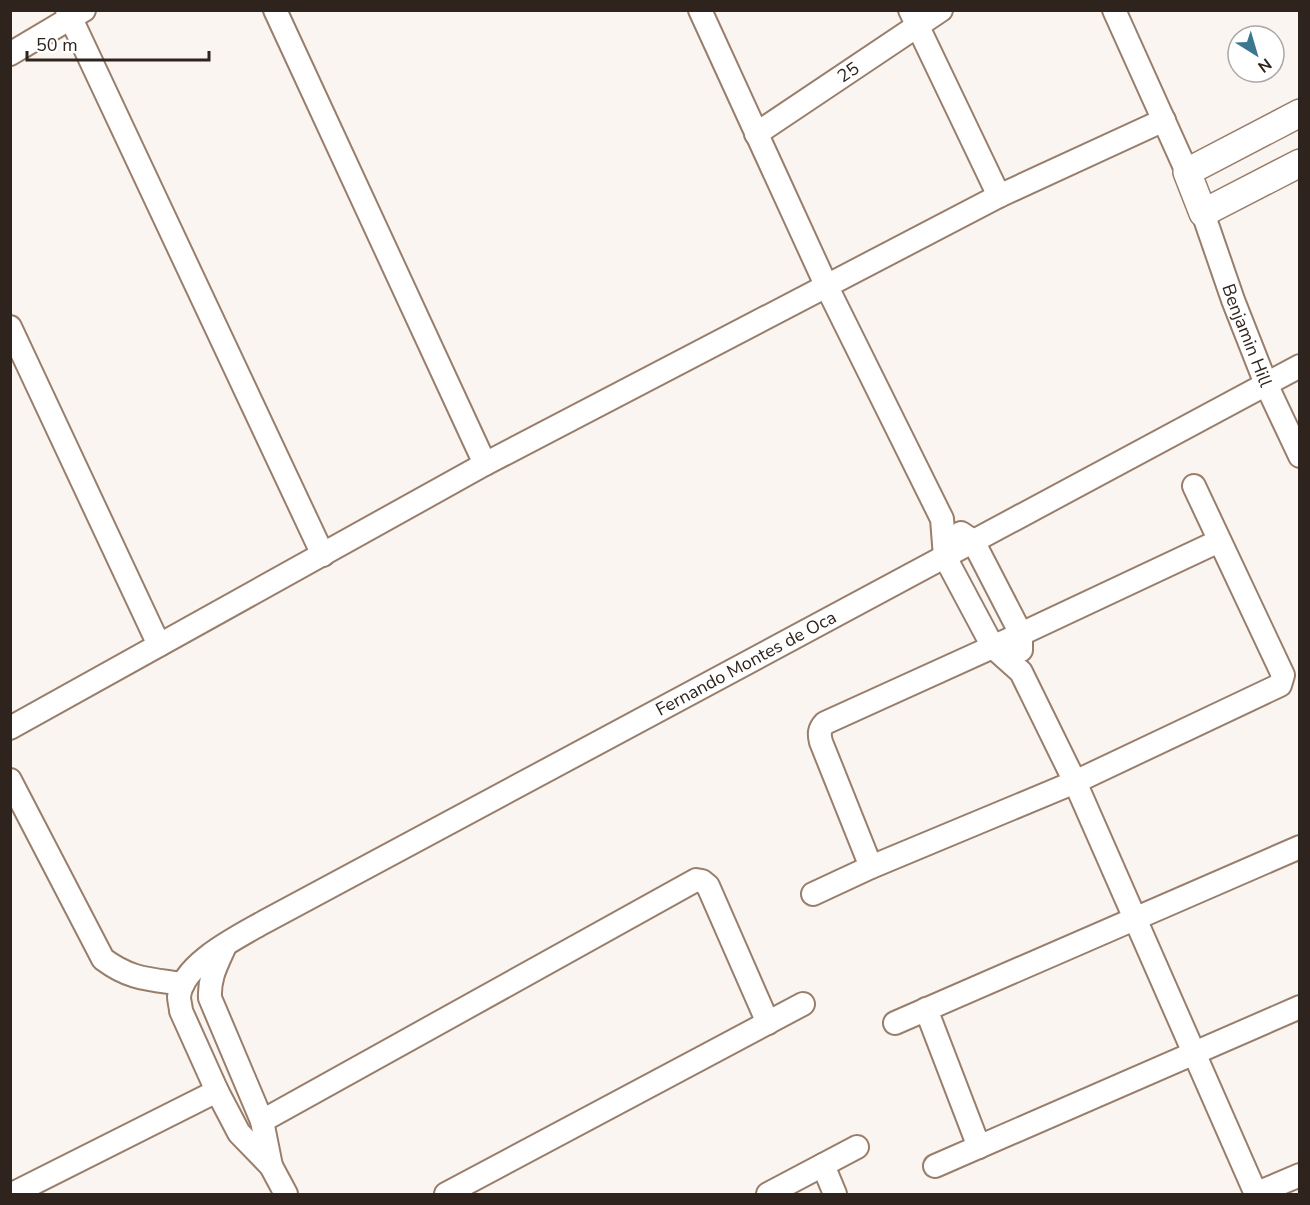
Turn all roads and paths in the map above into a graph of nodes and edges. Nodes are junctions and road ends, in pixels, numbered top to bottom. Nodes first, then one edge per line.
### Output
1 (275, 10) edge
2 (700, 10) edge
3 (941, 10) edge
4 (1114, 10) edge
5 (74, 13) edge
6 (914, 18) edge
7 (10, 54) edge
8 (1299, 113) edge
9 (1164, 120) junction
10 (756, 134) junction
11 (1299, 163) edge
12 (1186, 172) junction
13 (999, 196) junction
14 (1203, 213) junction
15 (826, 285) junction
16 (10, 327) edge
17 (1299, 366) edge
18 (1266, 384) junction
19 (1299, 456) edge
20 (485, 464) junction
21 (1194, 486) dead end
22 (942, 519) junction
23 (1219, 541) junction
24 (974, 542) junction
25 (323, 555) junction
26 (945, 557) junction
27 (1021, 634) junction
28 (159, 645) junction
29 (993, 647) junction
30 (1022, 672) junction
31 (10, 728) edge
32 (10, 780) edge
33 (1075, 782) junction
34 (1299, 847) edge
35 (871, 867) junction
36 (813, 894) dead end
37 (1135, 919) junction
38 (226, 945) junction
39 (183, 984) junction
40 (803, 1005) dead end
41 (1299, 1007) edge
42 (926, 1009) junction
43 (768, 1023) junction
44 (895, 1023) dead end
45 (1194, 1053) junction
46 (218, 1092) junction
47 (262, 1121) junction
48 (857, 1147) dead end
49 (980, 1147) junction
50 (823, 1165) junction
51 (935, 1166) dead end
52 (271, 1167) junction
53 (1299, 1175) edge
54 (12, 1194) edge
55 (285, 1194) edge
56 (446, 1194) edge
57 (768, 1194) edge
58 (835, 1194) edge
59 (1256, 1194) edge

1 - 20 street
2 - 10 street
3 - 6 street, 25
4 - 9 street
5 - 7 street
5 - 25 street
6 - 10 street, 25
6 - 13 street
8 - 12 street
9 - 12 street
9 - 13 street
10 - 15 street
11 - 14 street
12 - 14 street
13 - 15 street
14 - 18 street, Benjamin Hill
15 - 20 street
15 - 22 street
16 - 28 street
17 - 18 street, Fernando Montes de Oca
18 - 19 street, Benjamin Hill
18 - 24 street, Fernando Montes de Oca
20 - 25 street
21 - 23 street
22 - 24 street
22 - 26 street
23 - 27 street
23 - 33 street
24 - 26 street, Fernando Montes de Oca
24 - 27 street
25 - 28 street
26 - 29 street
26 - 38 street, Fernando Montes de Oca
27 - 29 street
27 - 30 street
28 - 31 street
29 - 30 street
29 - 35 street
30 - 33 street
32 - 39 street
33 - 35 street
33 - 37 street
34 - 37 street
35 - 36 street
37 - 42 street
37 - 45 street
38 - 39 street, Fernando Montes de Oca
38 - 47 street
39 - 46 street
40 - 43 street
41 - 45 street
42 - 44 street
42 - 49 street
43 - 47 street
43 - 56 street
45 - 49 street
45 - 59 street
46 - 52 street
46 - 54 street
47 - 52 street
48 - 50 street
49 - 51 street
50 - 57 street
50 - 58 street
52 - 55 street
53 - 59 street

